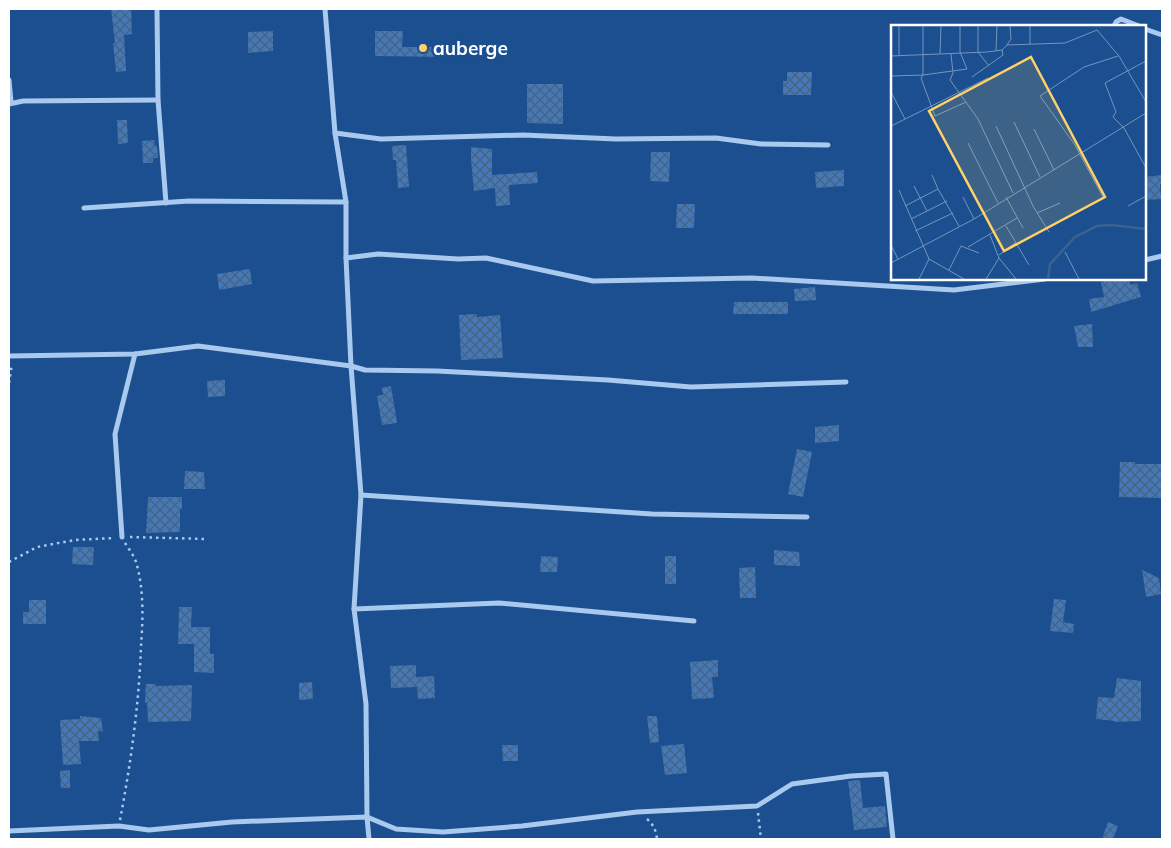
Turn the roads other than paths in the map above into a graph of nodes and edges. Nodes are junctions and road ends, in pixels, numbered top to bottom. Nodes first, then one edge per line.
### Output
1 (158, 9) edge
2 (325, 9) edge
3 (1114, 25) edge
4 (1136, 25) edge
5 (1146, 29) edge
6 (1162, 36) edge
7 (9, 80) edge
8 (158, 100) junction
9 (10, 103) edge
10 (335, 133) junction
11 (828, 145) dead end
12 (346, 202) junction
13 (166, 203) junction
14 (84, 208) dead end
15 (1162, 256) edge
16 (346, 258) junction
17 (1146, 260) edge
18 (1037, 280) edge
19 (135, 354) junction
20 (11, 356) edge
21 (351, 366) junction
22 (846, 382) dead end
23 (361, 495) junction
24 (807, 517) dead end
25 (122, 537) road end
26 (354, 609) junction
27 (694, 621) dead end
28 (367, 817) junction
29 (9, 831) edge
30 (369, 839) edge
31 (893, 839) edge

1 - 8 street
2 - 10 street
3 - 4 street
5 - 6 street
7 - 9 street
8 - 9 street
8 - 13 street
10 - 11 street
10 - 12 street
12 - 13 street
12 - 16 street
13 - 14 street
15 - 17 street
16 - 18 street
16 - 21 street
19 - 20 street
19 - 21 street
19 - 25 street
21 - 22 street
21 - 23 street
23 - 24 street
23 - 26 street
26 - 27 street
26 - 28 street
28 - 29 street
28 - 30 street
28 - 31 street

